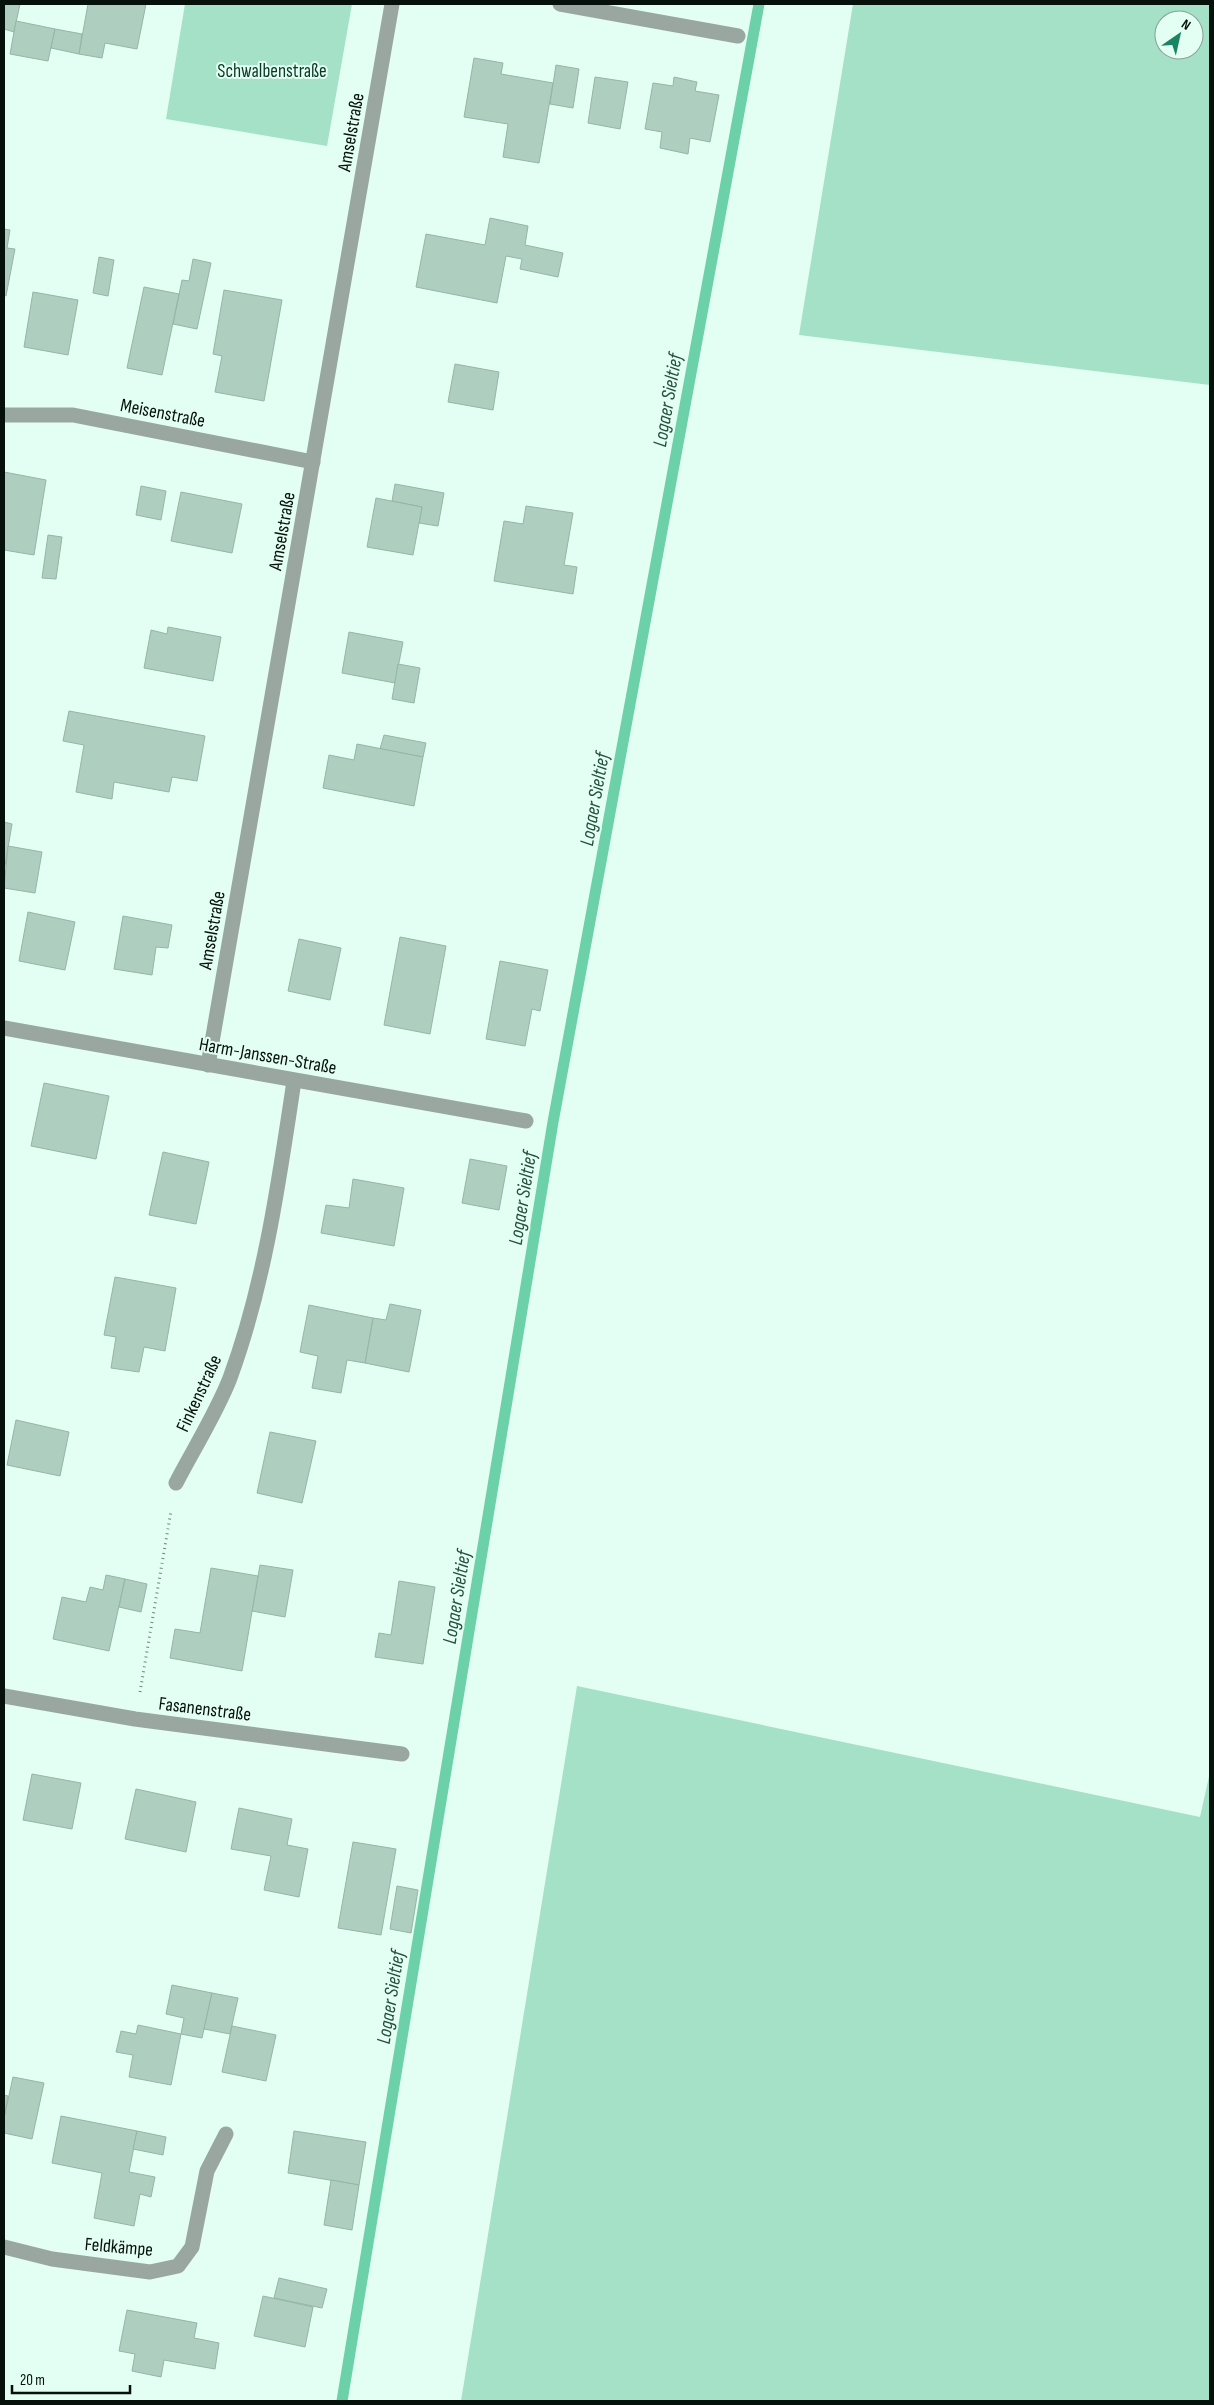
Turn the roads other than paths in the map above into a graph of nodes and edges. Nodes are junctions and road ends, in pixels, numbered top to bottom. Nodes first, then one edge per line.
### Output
1 (392, 4) edge
2 (560, 4) edge
3 (738, 36) dead end
4 (4, 416) edge
5 (313, 462) junction
6 (4, 1028) edge
7 (208, 1065) junction
8 (294, 1081) junction
9 (526, 1121) dead end
10 (176, 1483) road end
11 (4, 1696) edge
12 (402, 1754) dead end
13 (226, 2134) dead end
14 (4, 2247) edge

1 - 5 street, Amselstraße
2 - 3 street
4 - 5 street, Meisenstraße
5 - 7 street, Amselstraße
6 - 7 street, Harm-Janssen-Straße
7 - 8 street, Harm-Janssen-Straße
8 - 9 street, Harm-Janssen-Straße
8 - 10 street, Finkenstraße
11 - 12 street, Fasanenstraße
13 - 14 street, Feldkämpe

